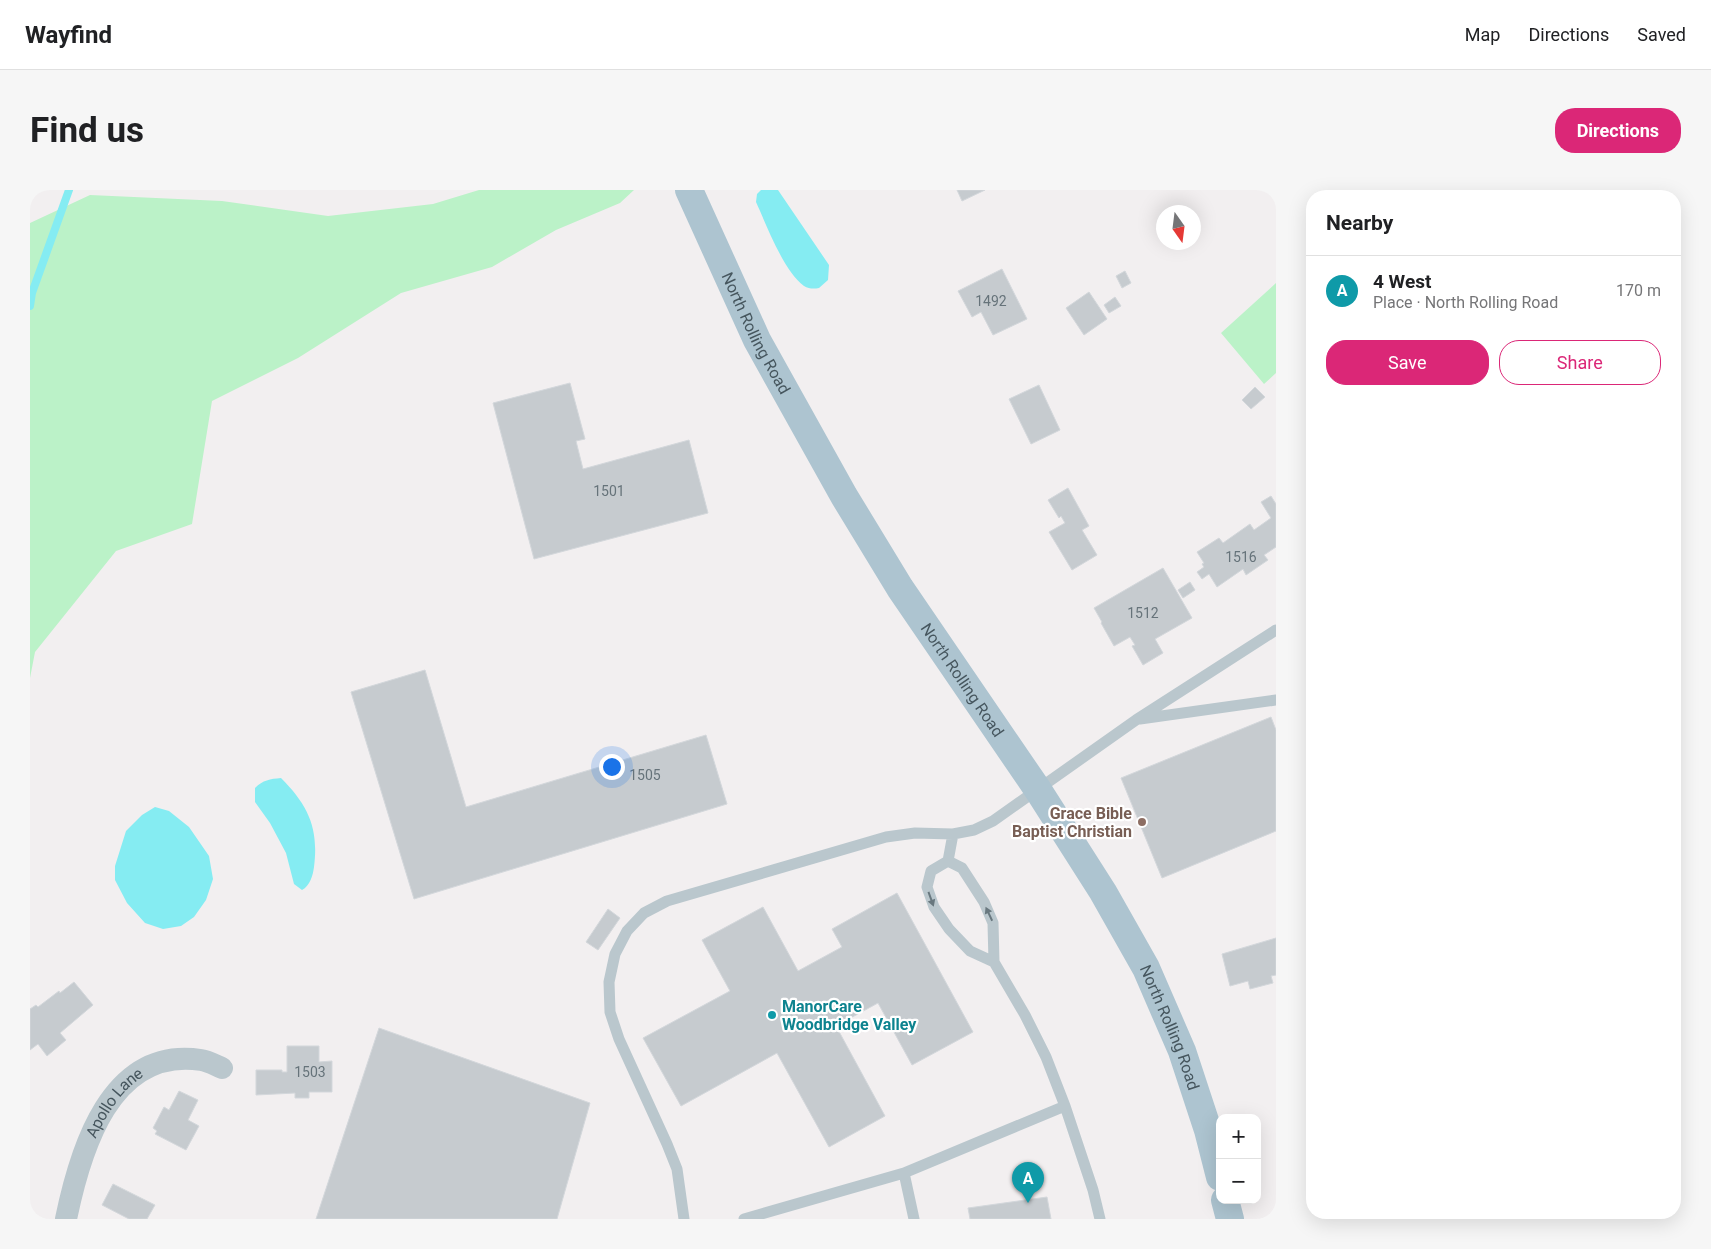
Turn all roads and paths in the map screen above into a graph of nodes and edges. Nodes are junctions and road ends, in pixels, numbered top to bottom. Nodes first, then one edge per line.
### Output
1 (689, 190) edge
2 (1276, 630) edge
3 (1276, 700) edge
4 (1136, 720) junction
5 (1038, 790) junction
6 (953, 834) junction
7 (948, 861) junction
8 (994, 962) junction
9 (222, 1068) dead end
10 (1065, 1106) junction
11 (1216, 1161) edge
12 (904, 1173) junction
13 (1227, 1204) edge
14 (66, 1219) edge
15 (684, 1219) edge
16 (744, 1219) edge
17 (914, 1219) edge
18 (1100, 1219) edge
19 (1230, 1219) edge

1 - 5 main road, North Rolling Road
2 - 4 lane
3 - 4 lane
4 - 5 lane
5 - 6 lane
5 - 11 main road, North Rolling Road
6 - 7 lane
6 - 15 lane
8 -> 7 lane
7 -> 8 lane
8 - 10 lane
9 - 14 street, Apollo Lane
10 - 12 lane
10 - 18 lane
12 - 16 lane
12 - 17 lane
13 - 19 main road

